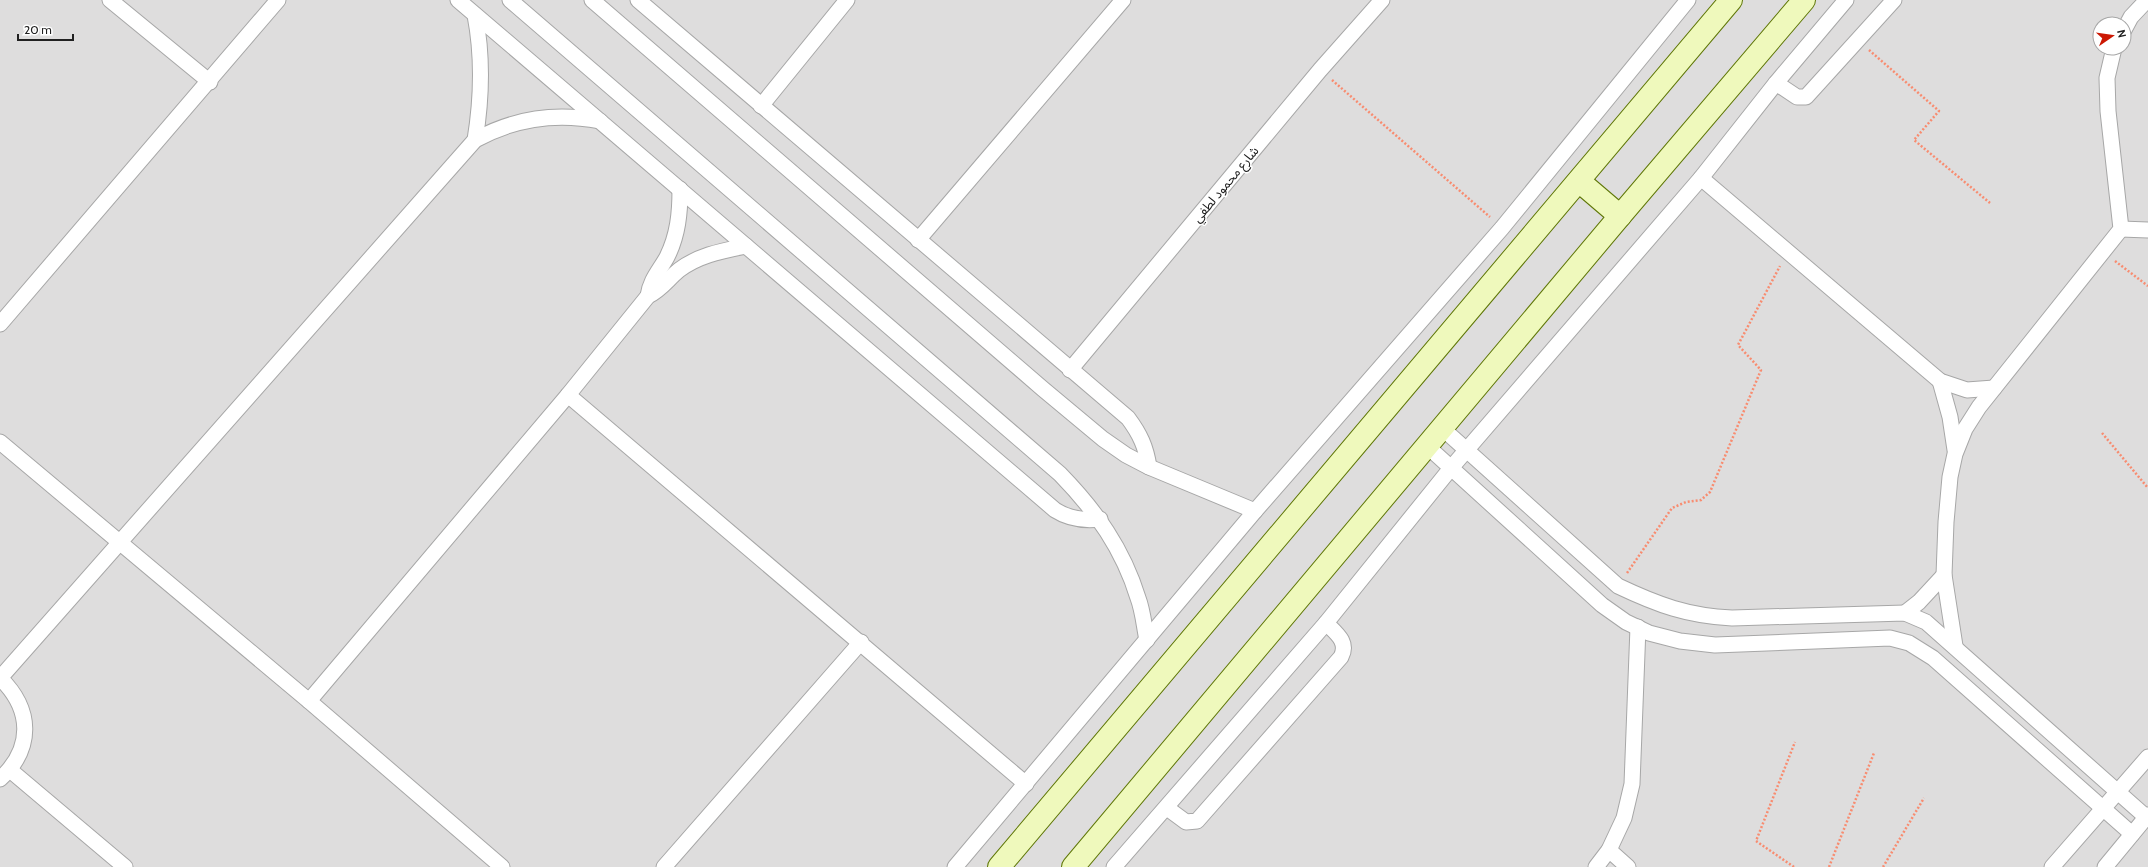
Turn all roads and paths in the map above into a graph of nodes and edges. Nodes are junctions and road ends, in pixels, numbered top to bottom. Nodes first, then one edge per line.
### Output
1 (110, 0) edge
2 (278, 0) edge
3 (458, 0) edge
4 (510, 0) edge
5 (592, 0) edge
6 (638, 0) edge
7 (847, 0) edge
8 (1123, 0) edge
9 (1382, 0) edge
10 (1688, 0) edge
11 (1731, 0) edge
12 (1804, 0) edge
13 (1846, 0) edge
14 (1894, 0) edge
15 (2147, 0) edge
16 (475, 15) junction
17 (2132, 17) edge
18 (1857, 40) junction
19 (2112, 56) edge
20 (1320, 70) junction
21 (210, 82) junction
22 (1776, 83) junction
23 (761, 106) junction
24 (600, 121) junction
25 (475, 140) junction
26 (1701, 178) junction
27 (1579, 181) junction
28 (680, 189) junction
29 (1990, 203) dead end
30 (1620, 216) junction
31 (1502, 228) junction
32 (2121, 229) junction
33 (2148, 230) edge
34 (918, 240) junction
35 (746, 246) junction
36 (2102, 251) junction
37 (1788, 252) junction
38 (2148, 286) edge
39 (648, 296) junction
40 (0, 324) edge
41 (1070, 370) junction
42 (1940, 381) junction
43 (1994, 388) junction
44 (568, 394) junction
45 (1442, 428) junction
46 (2102, 433) dead end
47 (0, 442) edge
48 (1427, 446) junction
49 (1466, 450) junction
50 (1955, 454) junction
51 (1149, 467) junction
52 (1451, 468) junction
53 (2148, 488) edge
54 (1256, 511) junction
55 (1100, 519) junction
56 (120, 542) junction
57 (1944, 574) junction
58 (1618, 586) junction
59 (1905, 613) junction
60 (1813, 615) junction
61 (1753, 617) junction
62 (1326, 624) junction
63 (1638, 627) junction
64 (1147, 640) junction
65 (1814, 641) junction
66 (860, 642) junction
67 (1754, 643) junction
68 (1955, 646) junction
69 (0, 678) edge
70 (309, 701) junction
71 (1795, 742) dead end
72 (1874, 753) dead end
73 (2148, 757) edge
74 (5, 775) edge
75 (1026, 784) junction
76 (2117, 793) junction
77 (1924, 798) dead end
78 (1167, 808) junction
79 (2102, 810) junction
80 (2147, 816) edge
81 (2132, 834) junction
82 (1609, 850) junction
83 (1792, 866) edge
84 (124, 867) edge
85 (502, 867) edge
86 (664, 867) edge
87 (955, 867) edge
88 (999, 867) edge
89 (1073, 867) edge
90 (1114, 867) edge
91 (1596, 867) edge
92 (1628, 867) edge
93 (1829, 867) edge
94 (1883, 867) edge
95 (2052, 867) edge
96 (2105, 867) edge

1 - 21 street
2 - 21 street
3 - 16 street
4 - 55 street
5 - 51 street
6 - 23 street
7 - 23 street
8 - 34 street
9 - 20 street, شارع محمود لطفي
10 - 31 street
11 - 27 street
12 - 30 street
13 - 22 street
14 - 18 street
15 - 17 street
16 - 24 street
16 - 25 street
18 - 22 street
18 - 29 path
19 - 32 street
20 - 31 path
20 - 41 street, شارع محمود لطفي
21 - 40 street
22 - 26 street
23 - 34 street
24 - 25 street
24 - 28 street
25 - 56 street
26 - 37 street
26 - 49 street
27 - 30 street
27 - 88 street
28 - 35 street
28 - 39 street
30 - 45 street
31 - 54 street
32 - 33 street
32 - 36 street
34 - 41 street
35 - 39 street
35 - 55 street
36 - 38 path
36 - 43 street
37 - 42 street
37 - 58 path
39 - 44 street
41 - 51 street
42 - 43 street
42 - 50 street
43 - 50 street
44 - 66 street
44 - 70 street
45 - 48 street
45 - 49 street
46 - 53 path
47 - 56 street
48 - 52 street
48 - 89 street
49 - 52 street
49 - 58 street
50 - 57 street
51 - 54 street
52 - 62 street
52 - 63 street
54 - 64 street
55 - 64 street
56 - 69 street
56 - 70 street
57 - 59 street
57 - 68 street
58 - 61 street
59 - 60 street
59 - 68 street
60 - 61 street
60 - 65 street
61 - 67 street
62 - 78 street
62 - 78 street
63 - 67 street
63 - 82 street
64 - 75 street
65 - 67 street
65 - 79 street
66 - 75 street
66 - 86 street
68 - 76 street
69 - 74 street
70 - 85 street
71 - 83 path
72 - 93 path
73 - 76 street
74 - 84 street
75 - 87 street
76 - 79 street
76 - 80 street
77 - 94 path
78 - 90 street
79 - 81 street
79 - 95 street
80 - 81 street
81 - 96 street
82 - 91 street
82 - 92 street

